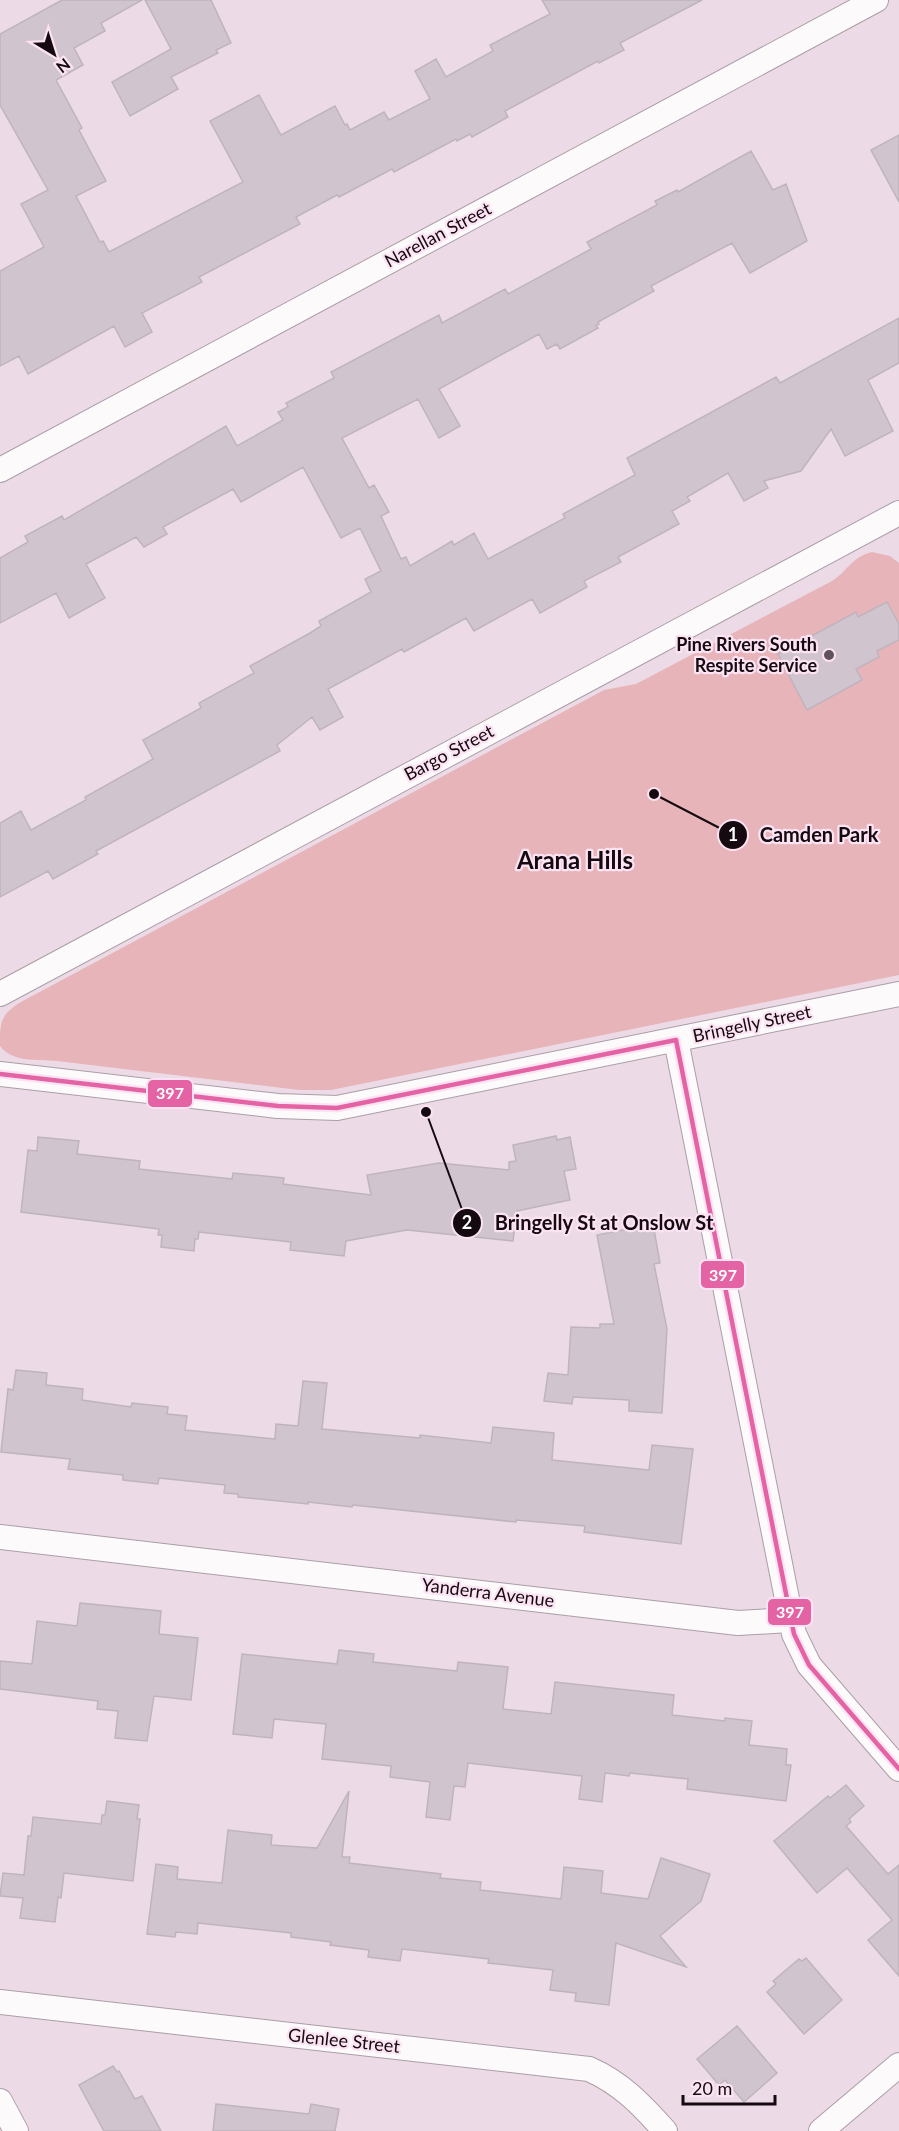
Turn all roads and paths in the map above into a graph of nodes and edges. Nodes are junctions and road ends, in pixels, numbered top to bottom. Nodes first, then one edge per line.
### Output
1 (876, 0) edge
2 (0, 470) edge
3 (898, 517) edge
4 (0, 994) edge
5 (899, 994) edge
6 (676, 1040) junction
7 (0, 1074) edge
8 (0, 1537) edge
9 (790, 1620) junction
10 (899, 1770) edge
11 (0, 2002) edge
12 (899, 2065) edge
13 (0, 2101) edge
14 (16, 2131) edge
15 (665, 2131) edge
16 (821, 2131) edge

1 - 2 street, Narellan Street
3 - 4 street, Bargo Street
5 - 6 street, Bringelly Street
6 - 7 street, Bringelly Street
6 - 9 street
8 - 9 street, Yanderra Avenue
9 - 10 street
11 - 15 street, Glenlee Street
12 - 16 street
13 - 14 street

